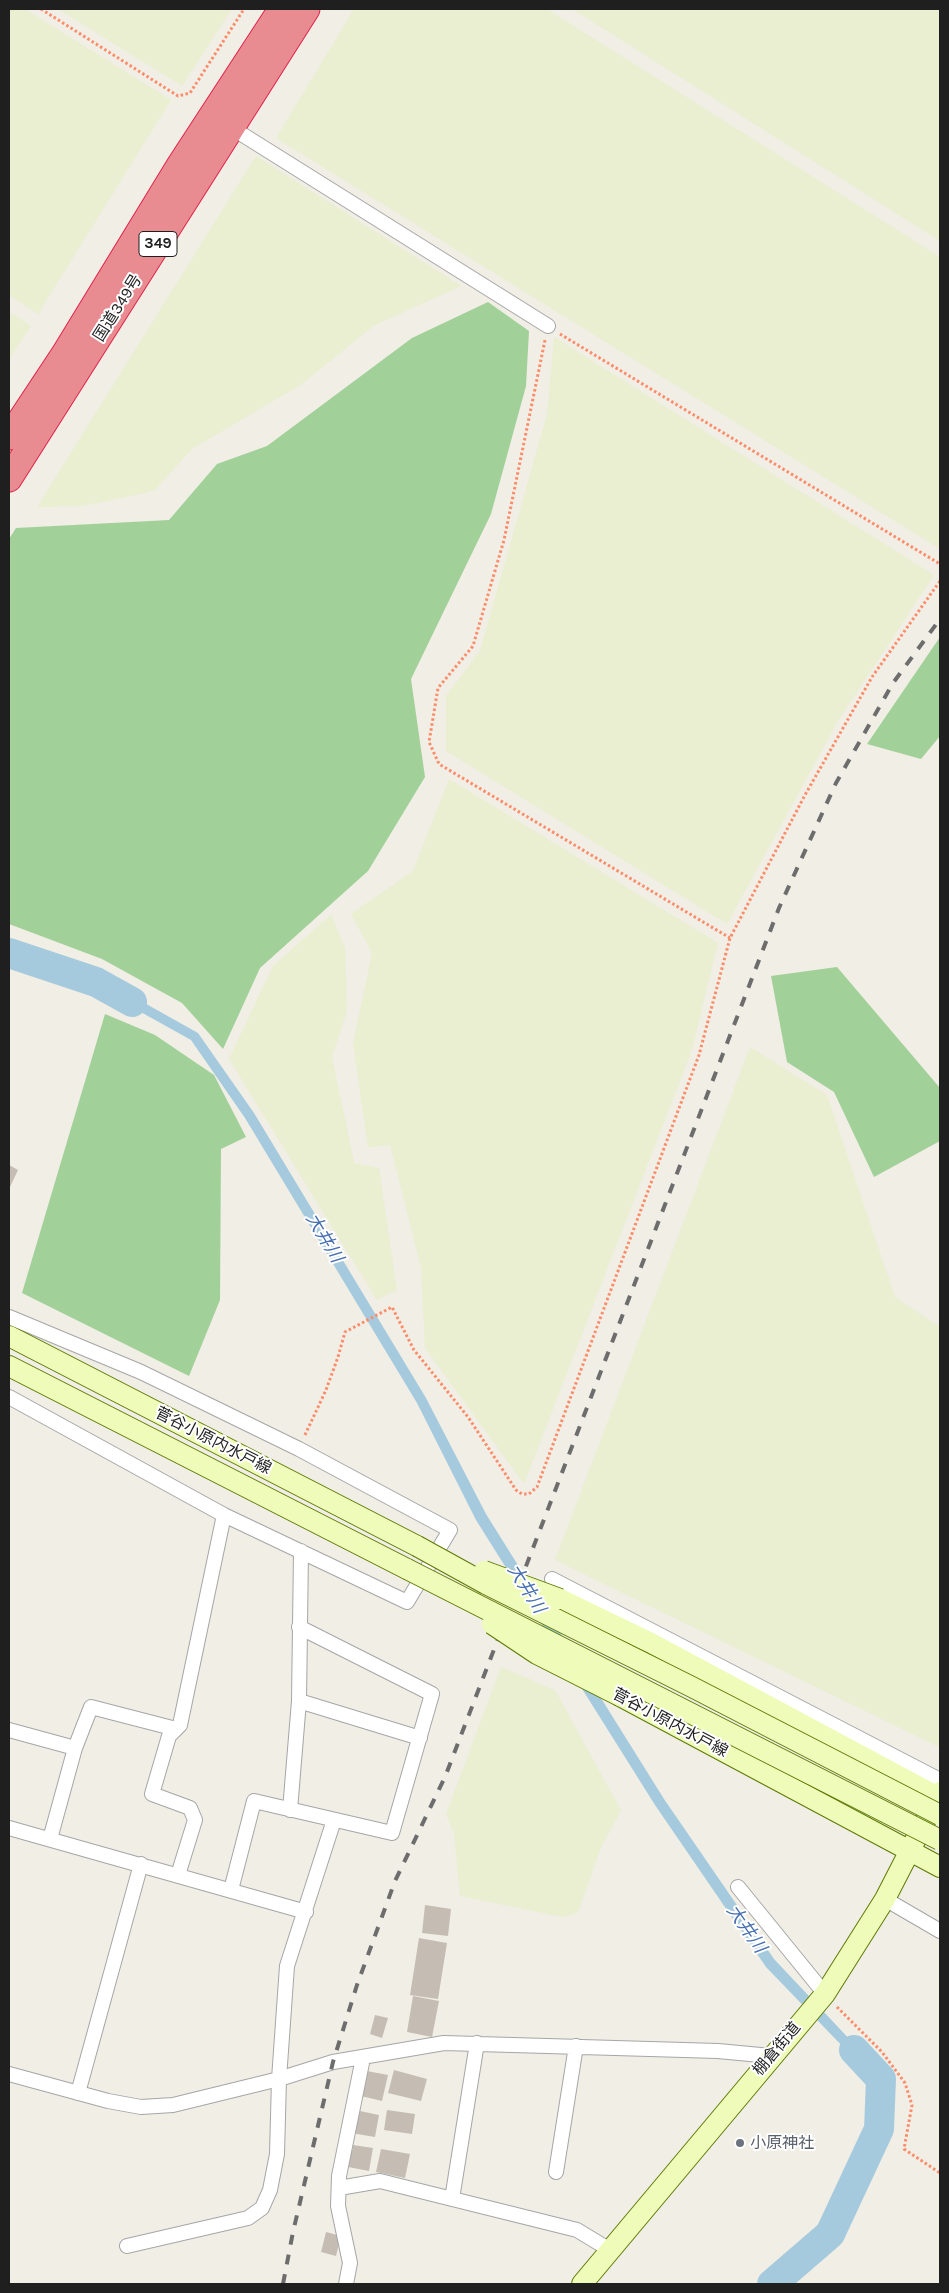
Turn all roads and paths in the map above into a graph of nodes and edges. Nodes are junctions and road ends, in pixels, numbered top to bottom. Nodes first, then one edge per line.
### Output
1 (42, 9) edge
2 (244, 9) edge
3 (281, 9) edge
4 (307, 9) edge
5 (232, 128) junction
6 (548, 326) junction
7 (9, 437) edge
8 (9, 480) edge
9 (940, 564) edge
10 (940, 580) edge
11 (730, 938) junction
12 (9, 1317) edge
13 (9, 1336) edge
14 (9, 1366) edge
15 (9, 1397) edge
16 (299, 1448) junction
17 (224, 1515) junction
18 (417, 1546) junction
19 (301, 1551) junction
20 (407, 1569) junction
21 (552, 1578) dead end
22 (299, 1627) junction
23 (299, 1701) junction
24 (176, 1729) junction
25 (9, 1730) edge
26 (420, 1738) junction
27 (75, 1748) junction
28 (940, 1796) edge
29 (290, 1810) junction
30 (334, 1820) junction
31 (9, 1828) edge
32 (50, 1839) junction
33 (940, 1840) edge
34 (910, 1850) junction
35 (141, 1864) junction
36 (940, 1866) edge
37 (178, 1875) junction
38 (738, 1887) dead end
39 (231, 1890) junction
40 (885, 1899) junction
41 (306, 1912) junction
42 (940, 1931) edge
43 (823, 1996) junction
44 (477, 2043) junction
45 (576, 2046) junction
46 (771, 2056) junction
47 (364, 2058) junction
48 (9, 2074) edge
49 (279, 2079) junction
50 (78, 2093) junction
51 (556, 2172) dead end
52 (940, 2173) edge
53 (339, 2188) junction
54 (452, 2199) junction
55 (127, 2246) dead end
56 (610, 2250) junction
57 (346, 2284) edge
58 (582, 2284) edge

1 - 2 path
3 - 7 highway, 国道349号 / 349
4 - 5 highway, 国道349号 / 349
5 - 6 street
5 - 8 highway, 国道349号 / 349
6 - 9 path
6 - 11 path
10 - 11 path
11 - 16 path
12 - 16 street
13 - 18 main road, 菅谷小原内水戸線
14 - 20 main road, 菅谷小原内水戸線
15 - 17 street
16 - 19 street
17 - 19 street
17 - 24 street
18 - 28 main road, 菅谷小原内水戸線, bridge
18 - 28 main road, 菅谷小原内水戸線, bridge
19 - 22 street
20 - 33 main road, 菅谷小原内水戸線, bridge
20 - 34 main road, 菅谷小原内水戸線, bridge
21 - 28 street
22 - 23 street
22 - 26 street
23 - 26 street
23 - 29 street
24 - 27 street
24 - 37 street
25 - 27 street
26 - 30 street
27 - 32 street
28 - 34 main road, 棚倉街道
29 - 30 street
29 - 39 street
30 - 41 street
31 - 32 street
32 - 35 street
34 - 36 main road, 菅谷小原内水戸線
34 - 40 main road, 棚倉街道
35 - 37 street
35 - 50 street
37 - 39 street
38 - 43 street
39 - 41 street
40 - 42 street
40 - 43 main road, 棚倉街道
41 - 49 street
43 - 46 main road, 棚倉街道
43 - 52 path
44 - 45 street
44 - 47 street
44 - 54 street
45 - 46 street
45 - 51 street
46 - 56 main road, 棚倉街道
47 - 49 street
47 - 53 street
48 - 50 street
49 - 50 street
49 - 55 street
53 - 54 street
53 - 57 street
54 - 56 street
56 - 58 main road, 棚倉街道

